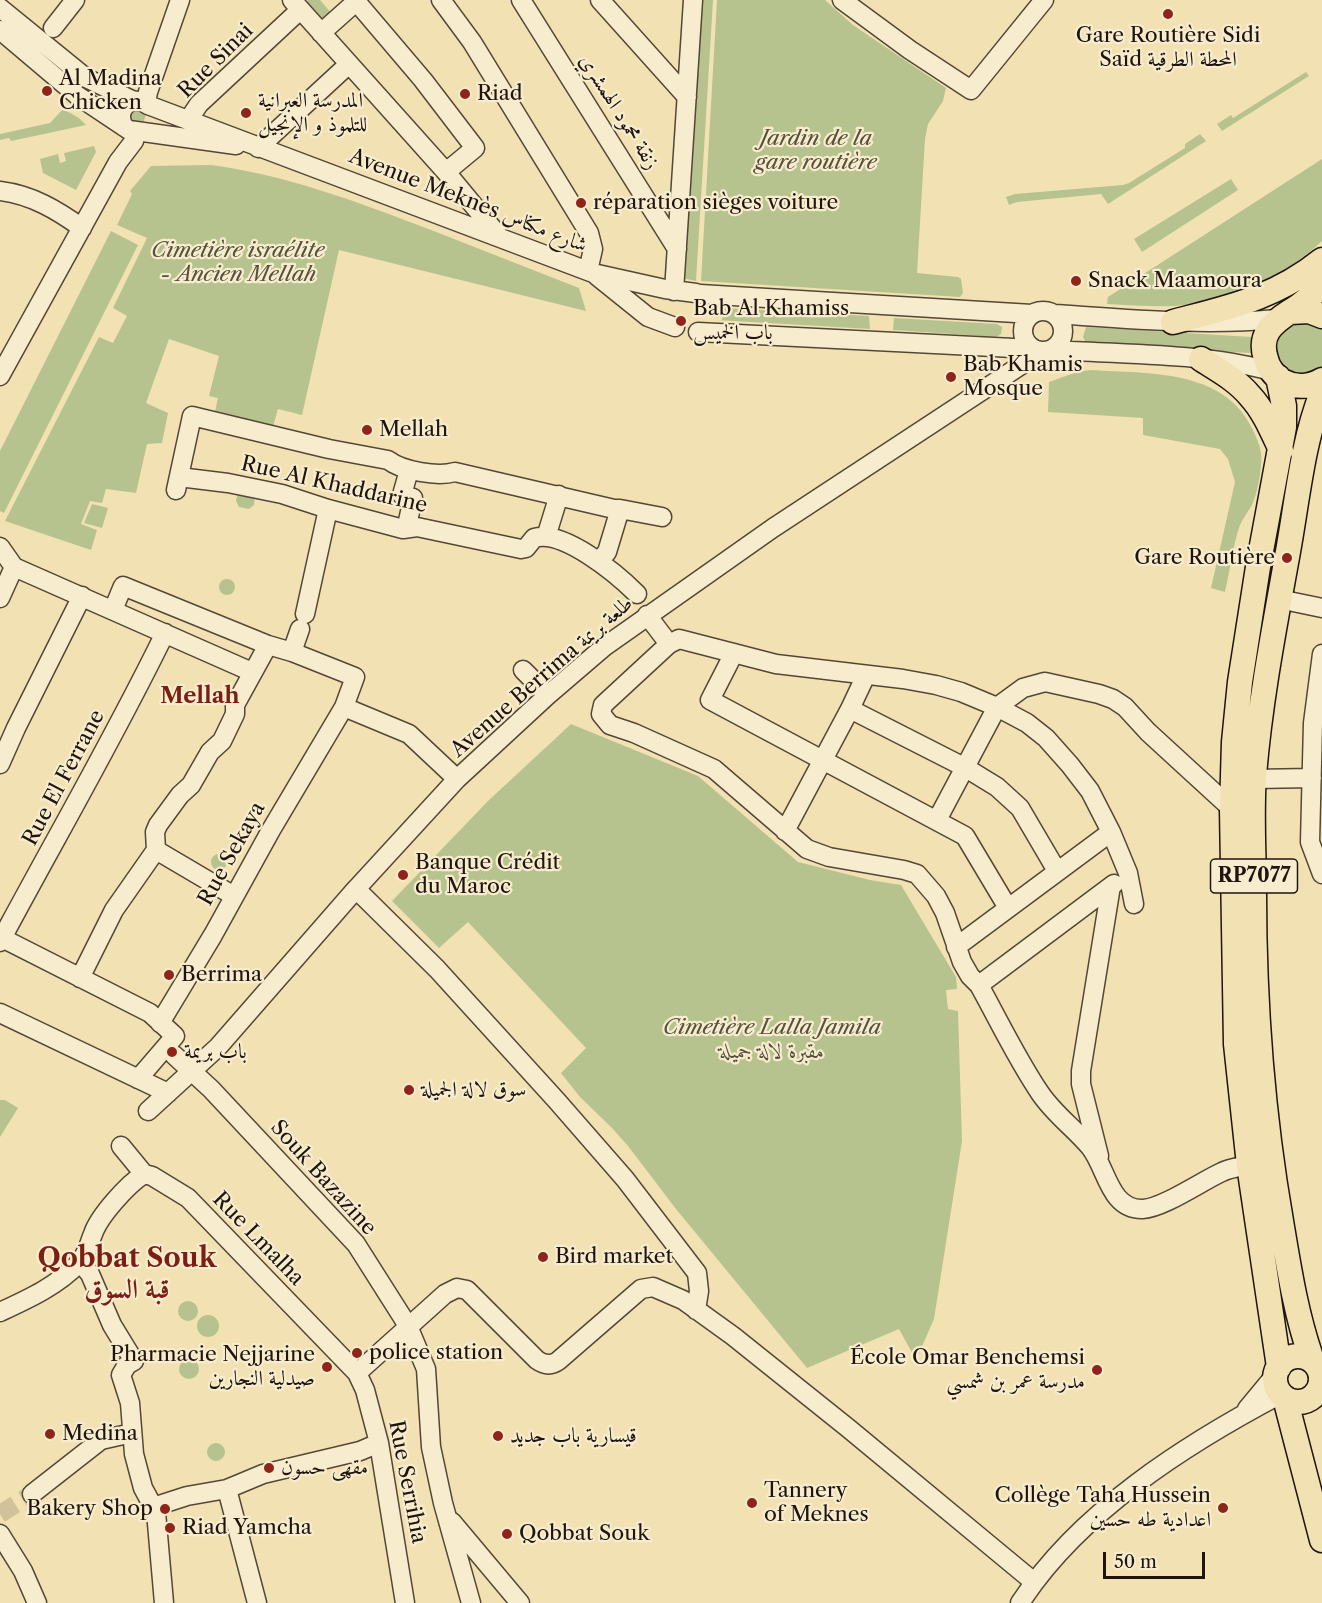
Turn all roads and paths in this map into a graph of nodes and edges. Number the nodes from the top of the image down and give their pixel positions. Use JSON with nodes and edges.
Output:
{"nodes":[{"id":1,"x":75,"y":0,"type":"edge"},
{"id":2,"x":180,"y":0,"type":"edge"},
{"id":3,"x":357,"y":0,"type":"edge"},
{"id":4,"x":441,"y":0,"type":"edge"},
{"id":5,"x":521,"y":0,"type":"edge"},
{"id":6,"x":600,"y":0,"type":"edge"},
{"id":7,"x":693,"y":0,"type":"edge"},
{"id":8,"x":842,"y":0,"type":"edge"},
{"id":9,"x":1044,"y":0,"type":"edge"},
{"id":10,"x":296,"y":5,"type":"edge"},
{"id":11,"x":0,"y":8,"type":"edge"},
{"id":12,"x":53,"y":28,"type":"dead end"},
{"id":13,"x":0,"y":30,"type":"edge"},
{"id":14,"x":321,"y":33,"type":"junction"},
{"id":15,"x":350,"y":64,"type":"junction"},
{"id":16,"x":687,"y":97,"type":"junction"},
{"id":17,"x":142,"y":100,"type":"junction"},
{"id":18,"x":189,"y":120,"type":"junction"},
{"id":19,"x":131,"y":130,"type":"junction"},
{"id":20,"x":258,"y":148,"type":"junction"},
{"id":21,"x":446,"y":172,"type":"junction"},
{"id":22,"x":0,"y":191,"type":"edge"},
{"id":23,"x":82,"y":228,"type":"junction"},
{"id":24,"x":500,"y":237,"type":"junction"},
{"id":25,"x":677,"y":256,"type":"junction"},
{"id":26,"x":1322,"y":260,"type":"edge"},
{"id":27,"x":591,"y":272,"type":"junction"},
{"id":28,"x":1322,"y":284,"type":"edge"},
{"id":29,"x":670,"y":290,"type":"junction"},
{"id":30,"x":1032,"y":314,"type":"junction"},
{"id":31,"x":1054,"y":314,"type":"junction"},
{"id":32,"x":1283,"y":316,"type":"junction"},
{"id":33,"x":1322,"y":316,"type":"edge"},
{"id":34,"x":648,"y":317,"type":"junction"},
{"id":35,"x":1173,"y":322,"type":"junction"},
{"id":36,"x":675,"y":327,"type":"dead end"},
{"id":37,"x":698,"y":332,"type":"dead end"},
{"id":38,"x":1042,"y":351,"type":"junction"},
{"id":39,"x":1201,"y":359,"type":"junction"},
{"id":40,"x":1275,"y":374,"type":"junction"},
{"id":41,"x":0,"y":376,"type":"edge"},
{"id":42,"x":1322,"y":380,"type":"edge"},
{"id":43,"x":1322,"y":393,"type":"edge"},
{"id":44,"x":1281,"y":450,"type":"junction"},
{"id":45,"x":410,"y":470,"type":"junction"},
{"id":46,"x":559,"y":495,"type":"junction"},
{"id":47,"x":328,"y":509,"type":"junction"},
{"id":48,"x":620,"y":509,"type":"junction"},
{"id":49,"x":662,"y":517,"type":"dead end"},
{"id":50,"x":410,"y":528,"type":"junction"},
{"id":51,"x":546,"y":537,"type":"junction"},
{"id":52,"x":0,"y":544,"type":"edge"},
{"id":53,"x":599,"y":561,"type":"junction"},
{"id":54,"x":14,"y":567,"type":"junction"},
{"id":55,"x":82,"y":596,"type":"junction"},
{"id":56,"x":0,"y":598,"type":"edge"},
{"id":57,"x":1279,"y":599,"type":"junction"},
{"id":58,"x":1322,"y":608,"type":"edge"},
{"id":59,"x":113,"y":610,"type":"junction"},
{"id":60,"x":650,"y":613,"type":"junction"},
{"id":61,"x":165,"y":633,"type":"junction"},
{"id":62,"x":669,"y":644,"type":"junction"},
{"id":63,"x":268,"y":645,"type":"junction"},
{"id":64,"x":292,"y":652,"type":"junction"},
{"id":65,"x":734,"y":653,"type":"junction"},
{"id":66,"x":1322,"y":654,"type":"edge"},
{"id":67,"x":523,"y":670,"type":"dead end"},
{"id":68,"x":252,"y":672,"type":"junction"},
{"id":69,"x":866,"y":675,"type":"junction"},
{"id":70,"x":548,"y":695,"type":"junction"},
{"id":71,"x":344,"y":707,"type":"junction"},
{"id":72,"x":997,"y":707,"type":"junction"},
{"id":73,"x":850,"y":709,"type":"junction"},
{"id":74,"x":823,"y":761,"type":"junction"},
{"id":75,"x":0,"y":764,"type":"edge"},
{"id":76,"x":966,"y":768,"type":"junction"},
{"id":77,"x":1312,"y":778,"type":"junction"},
{"id":78,"x":458,"y":779,"type":"junction"},
{"id":79,"x":1254,"y":779,"type":"junction"},
{"id":80,"x":1232,"y":809,"type":"junction"},
{"id":81,"x":937,"y":820,"type":"junction"},
{"id":82,"x":785,"y":831,"type":"junction"},
{"id":83,"x":1111,"y":832,"type":"junction"},
{"id":84,"x":156,"y":850,"type":"junction"},
{"id":85,"x":1057,"y":871,"type":"junction"},
{"id":86,"x":1128,"y":873,"type":"junction"},
{"id":87,"x":1322,"y":874,"type":"edge"},
{"id":88,"x":1111,"y":886,"type":"junction"},
{"id":89,"x":356,"y":889,"type":"junction"},
{"id":90,"x":234,"y":896,"type":"junction"},
{"id":91,"x":1134,"y":904,"type":"dead end"},
{"id":92,"x":1008,"y":908,"type":"junction"},
{"id":93,"x":1,"y":939,"type":"edge"},
{"id":94,"x":956,"y":947,"type":"junction"},
{"id":95,"x":80,"y":978,"type":"junction"},
{"id":96,"x":979,"y":985,"type":"junction"},
{"id":97,"x":0,"y":1013,"type":"edge"},
{"id":98,"x":160,"y":1023,"type":"junction"},
{"id":99,"x":170,"y":1050,"type":"junction"},
{"id":100,"x":192,"y":1071,"type":"junction"},
{"id":101,"x":138,"y":1079,"type":"junction"},
{"id":102,"x":168,"y":1093,"type":"junction"},
{"id":103,"x":148,"y":1111,"type":"dead end"},
{"id":104,"x":121,"y":1146,"type":"dead end"},
{"id":105,"x":1102,"y":1165,"type":"junction"},
{"id":106,"x":1249,"y":1165,"type":"junction"},
{"id":107,"x":144,"y":1174,"type":"junction"},
{"id":108,"x":80,"y":1262,"type":"junction"},
{"id":109,"x":696,"y":1310,"type":"junction"},
{"id":110,"x":0,"y":1312,"type":"edge"},
{"id":111,"x":408,"y":1326,"type":"junction"},
{"id":112,"x":357,"y":1373,"type":"junction"},
{"id":113,"x":1319,"y":1379,"type":"edge"},
{"id":114,"x":1280,"y":1383,"type":"junction"},
{"id":115,"x":132,"y":1433,"type":"junction"},
{"id":116,"x":379,"y":1443,"type":"junction"},
{"id":117,"x":227,"y":1489,"type":"junction"},
{"id":118,"x":32,"y":1494,"type":"tunnel mouth"},
{"id":119,"x":153,"y":1507,"type":"junction"},
{"id":120,"x":446,"y":1515,"type":"junction"},
{"id":121,"x":0,"y":1534,"type":"edge"},
{"id":122,"x":1322,"y":1540,"type":"edge"},
{"id":123,"x":1034,"y":1582,"type":"junction"},
{"id":124,"x":37,"y":1603,"type":"edge"},
{"id":125,"x":164,"y":1603,"type":"edge"},
{"id":126,"x":257,"y":1603,"type":"edge"},
{"id":127,"x":405,"y":1603,"type":"edge"},
{"id":128,"x":471,"y":1603,"type":"edge"},
{"id":129,"x":520,"y":1603,"type":"edge"},
{"id":130,"x":1020,"y":1603,"type":"edge"}],
"edges":[{"from":1,"to":12,"type":"street"},
{"from":2,"to":17,"type":"street"},
{"from":3,"to":14,"type":"street"},
{"from":3,"to":21,"type":"street"},
{"from":4,"to":27,"type":"street"},
{"from":5,"to":25,"type":"street","name":"زنقة محمود الهمشري"},
{"from":6,"to":16,"type":"street"},
{"from":7,"to":16,"type":"street"},
{"from":8,"to":9,"type":"street"},
{"from":10,"to":14,"type":"street"},
{"from":10,"to":18,"type":"street","name":"Rue Sinai"},
{"from":11,"to":17,"type":"street","name":"Avenue Meknès شارع مكناس"},
{"from":13,"to":19,"type":"street","name":"Avenue Meknès شارع مكناس"},
{"from":14,"to":15,"type":"street"},
{"from":15,"to":20,"type":"street"},
{"from":15,"to":21,"type":"street"},
{"from":16,"to":25,"type":"street"},
{"from":17,"to":18,"type":"street","name":"Avenue Meknès شارع مكناس"},
{"from":17,"to":19,"type":"street"},
{"from":17,"to":19,"type":"street"},
{"from":18,"to":20,"type":"street","name":"Avenue Meknès شارع مكناس"},
{"from":19,"to":20,"type":"street","name":"Avenue Meknès شارع مكناس"},
{"from":19,"to":23,"type":"street"},
{"from":20,"to":24,"type":"street","name":"Avenue Meknès شارع مكناس"},
{"from":21,"to":24,"type":"street"},
{"from":22,"to":23,"type":"street"},
{"from":23,"to":41,"type":"street"},
{"from":24,"to":27,"type":"street","name":"Avenue Meknès شارع مكناس"},
{"from":25,"to":29,"type":"street"},
{"from":26,"to":35,"type":"main road"},
{"from":27,"to":29,"type":"street","name":"Avenue Meknès شارع مكناس"},
{"from":27,"to":34,"type":"street","name":"Avenue Meknès شارع مكناس"},
{"from":28,"to":32,"type":"main road","number":"RP7077"},
{"from":29,"to":30,"type":"street","name":"Avenue Meknès شارع مكناس"},
{"from":29,"to":34,"type":"street"},
{"from":30,"to":31,"type":"street"},
{"from":30,"to":38,"type":"street"},
{"from":31,"to":35,"type":"street"},
{"from":31,"to":38,"type":"street"},
{"from":32,"to":33,"type":"main road"},
{"from":32,"to":35,"type":"street"},
{"from":32,"to":40,"type":"main road","number":"RP7077"},
{"from":34,"to":36,"type":"street","name":"Avenue Meknès شارع مكناس"},
{"from":37,"to":38,"type":"street"},
{"from":38,"to":39,"type":"street"},
{"from":38,"to":60,"type":"street","name":"Avenue Berrima طلعة بريمة"},
{"from":39,"to":40,"type":"street"},
{"from":39,"to":44,"type":"main road"},
{"from":40,"to":42,"type":"main road"},
{"from":40,"to":44,"type":"main road","number":"RP7077"},
{"from":43,"to":57,"type":"main road","number":"RP7077"},
{"from":44,"to":80,"type":"main road","number":"RP7077"},
{"from":45,"to":46,"type":"street"},
{"from":45,"to":47,"type":"street","name":"Rue Al Khaddarine"},
{"from":45,"to":50,"type":"street"},
{"from":46,"to":48,"type":"street"},
{"from":46,"to":51,"type":"street"},
{"from":47,"to":50,"type":"street","name":"Rue Al Khaddarine"},
{"from":47,"to":64,"type":"street"},
{"from":48,"to":49,"type":"street"},
{"from":48,"to":53,"type":"street"},
{"from":50,"to":51,"type":"street","name":"Rue Al Khaddarine"},
{"from":51,"to":53,"type":"street"},
{"from":52,"to":54,"type":"street"},
{"from":53,"to":60,"type":"street"},
{"from":54,"to":55,"type":"street"},
{"from":54,"to":56,"type":"street"},
{"from":55,"to":59,"type":"street"},
{"from":55,"to":75,"type":"street"},
{"from":57,"to":58,"type":"street"},
{"from":57,"to":79,"type":"main road","number":"RP7077"},
{"from":59,"to":61,"type":"street"},
{"from":59,"to":63,"type":"street"},
{"from":60,"to":62,"type":"street"},
{"from":60,"to":70,"type":"street","name":"Avenue Berrima طلعة بريمة"},
{"from":61,"to":68,"type":"street"},
{"from":61,"to":93,"type":"street","name":"Rue El Ferrane"},
{"from":62,"to":65,"type":"street"},
{"from":62,"to":82,"type":"street"},
{"from":63,"to":64,"type":"street"},
{"from":63,"to":68,"type":"street"},
{"from":64,"to":71,"type":"street","name":"Rue Sekaya"},
{"from":65,"to":69,"type":"street"},
{"from":65,"to":74,"type":"street"},
{"from":66,"to":77,"type":"street"},
{"from":67,"to":70,"type":"street"},
{"from":68,"to":84,"type":"street"},
{"from":69,"to":72,"type":"street"},
{"from":69,"to":73,"type":"street"},
{"from":70,"to":78,"type":"street","name":"Avenue Berrima طلعة بريمة"},
{"from":71,"to":78,"type":"street"},
{"from":71,"to":90,"type":"street","name":"Rue Sekaya"},
{"from":72,"to":76,"type":"street"},
{"from":72,"to":80,"type":"street"},
{"from":72,"to":83,"type":"street"},
{"from":73,"to":74,"type":"street"},
{"from":73,"to":76,"type":"street"},
{"from":74,"to":81,"type":"street"},
{"from":74,"to":82,"type":"street"},
{"from":76,"to":81,"type":"street"},
{"from":76,"to":85,"type":"street"},
{"from":77,"to":79,"type":"street"},
{"from":77,"to":87,"type":"street"},
{"from":78,"to":89,"type":"street","name":"Avenue Berrima طلعة بريمة"},
{"from":79,"to":113,"type":"main road","number":"RP7077"},
{"from":80,"to":106,"type":"main road","number":"RP7077"},
{"from":81,"to":92,"type":"street"},
{"from":82,"to":94,"type":"street"},
{"from":83,"to":85,"type":"street"},
{"from":83,"to":86,"type":"street"},
{"from":84,"to":90,"type":"street"},
{"from":84,"to":95,"type":"street"},
{"from":85,"to":92,"type":"street"},
{"from":86,"to":88,"type":"street"},
{"from":86,"to":91,"type":"street"},
{"from":88,"to":96,"type":"street"},
{"from":88,"to":105,"type":"street"},
{"from":89,"to":100,"type":"street","name":"Avenue Berrima طلعة بريمة"},
{"from":89,"to":109,"type":"street"},
{"from":90,"to":98,"type":"street","name":"Rue Sekaya"},
{"from":92,"to":94,"type":"street"},
{"from":93,"to":95,"type":"street"},
{"from":94,"to":96,"type":"street"},
{"from":95,"to":98,"type":"street"},
{"from":96,"to":105,"type":"street"},
{"from":97,"to":101,"type":"street"},
{"from":98,"to":99,"type":"street"},
{"from":99,"to":100,"type":"street","name":"Souk Bazazine"},
{"from":99,"to":101,"type":"street"},
{"from":100,"to":102,"type":"street","name":"Avenue Berrima طلعة بريمة"},
{"from":100,"to":111,"type":"street","name":"Souk Bazazine"},
{"from":101,"to":102,"type":"street"},
{"from":102,"to":103,"type":"street"},
{"from":104,"to":107,"type":"street","name":"Rue Lmalha"},
{"from":105,"to":106,"type":"street"},
{"from":106,"to":114,"type":"main road","number":"RP7077"},
{"from":107,"to":108,"type":"street"},
{"from":107,"to":112,"type":"street","name":"Rue Lmalha"},
{"from":108,"to":110,"type":"street"},
{"from":108,"to":115,"type":"street"},
{"from":109,"to":111,"type":"street"},
{"from":109,"to":123,"type":"street"},
{"from":111,"to":112,"type":"street"},
{"from":111,"to":120,"type":"street","name":"Souk Bazazine"},
{"from":112,"to":116,"type":"street","name":"Rue Serrihia"},
{"from":113,"to":114,"type":"main road"},
{"from":113,"to":114,"type":"main road"},
{"from":114,"to":122,"type":"main road","number":"RP7077"},
{"from":114,"to":123,"type":"street"},
{"from":115,"to":118,"type":"street"},
{"from":115,"to":119,"type":"street"},
{"from":116,"to":117,"type":"street"},
{"from":116,"to":127,"type":"street","name":"Rue Serrihia"},
{"from":117,"to":119,"type":"street"},
{"from":117,"to":126,"type":"street"},
{"from":119,"to":125,"type":"street"},
{"from":120,"to":128,"type":"street","name":"Souk Bazazine"},
{"from":120,"to":129,"type":"street"},
{"from":121,"to":124,"type":"street"},
{"from":123,"to":130,"type":"street"}]}
